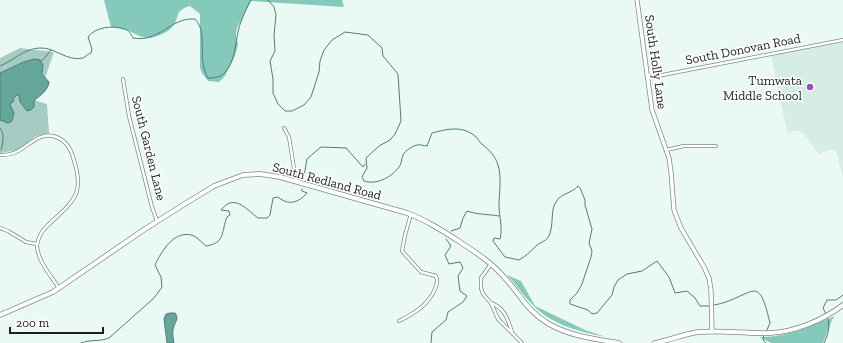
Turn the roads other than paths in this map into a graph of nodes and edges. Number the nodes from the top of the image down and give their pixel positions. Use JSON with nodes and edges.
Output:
{"nodes":[{"id":1,"x":637,"y":0,"type":"edge"},
{"id":2,"x":843,"y":40,"type":"edge"},
{"id":3,"x":647,"y":78,"type":"junction"},
{"id":4,"x":123,"y":79,"type":"dead end"},
{"id":5,"x":284,"y":128,"type":"dead end"},
{"id":6,"x":716,"y":146,"type":"dead end"},
{"id":7,"x":666,"y":150,"type":"junction"},
{"id":8,"x":0,"y":154,"type":"edge"},
{"id":9,"x":296,"y":181,"type":"junction"},
{"id":10,"x":411,"y":214,"type":"junction"},
{"id":11,"x":157,"y":221,"type":"junction"},
{"id":12,"x":0,"y":228,"type":"edge"},
{"id":13,"x":37,"y":244,"type":"junction"},
{"id":14,"x":491,"y":264,"type":"junction"},
{"id":15,"x":59,"y":288,"type":"junction"},
{"id":16,"x":491,"y":303,"type":"junction"},
{"id":17,"x":843,"y":305,"type":"edge"},
{"id":18,"x":0,"y":315,"type":"edge"},
{"id":19,"x":399,"y":321,"type":"dead end"},
{"id":20,"x":712,"y":332,"type":"junction"},
{"id":21,"x":512,"y":333,"type":"junction"},
{"id":22,"x":522,"y":343,"type":"edge"},
{"id":23,"x":619,"y":343,"type":"edge"},
{"id":24,"x":655,"y":343,"type":"edge"}],
"edges":[{"from":1,"to":3,"type":"street","name":"South Holly Lane"},
{"from":2,"to":3,"type":"street","name":"South Donovan Road"},
{"from":3,"to":7,"type":"street","name":"South Holly Lane"},
{"from":4,"to":11,"type":"street","name":"South Garden Lane"},
{"from":5,"to":9,"type":"street"},
{"from":6,"to":7,"type":"street"},
{"from":7,"to":20,"type":"street","name":"South Holly Lane"},
{"from":8,"to":13,"type":"street"},
{"from":9,"to":10,"type":"main road","name":"South Redland Road"},
{"from":9,"to":11,"type":"main road","name":"South Redland Road"},
{"from":10,"to":14,"type":"main road","name":"South Redland Road"},
{"from":10,"to":19,"type":"street"},
{"from":11,"to":15,"type":"main road","name":"South Redland Road"},
{"from":12,"to":13,"type":"street"},
{"from":13,"to":15,"type":"street"},
{"from":14,"to":16,"type":"street"},
{"from":14,"to":23,"type":"main road","name":"South Redland Road"},
{"from":15,"to":18,"type":"main road","name":"South Redland Road"},
{"from":16,"to":21,"type":"street"},
{"from":16,"to":21,"type":"street"},
{"from":17,"to":20,"type":"main road"},
{"from":20,"to":24,"type":"main road"},
{"from":21,"to":22,"type":"street"}]}
